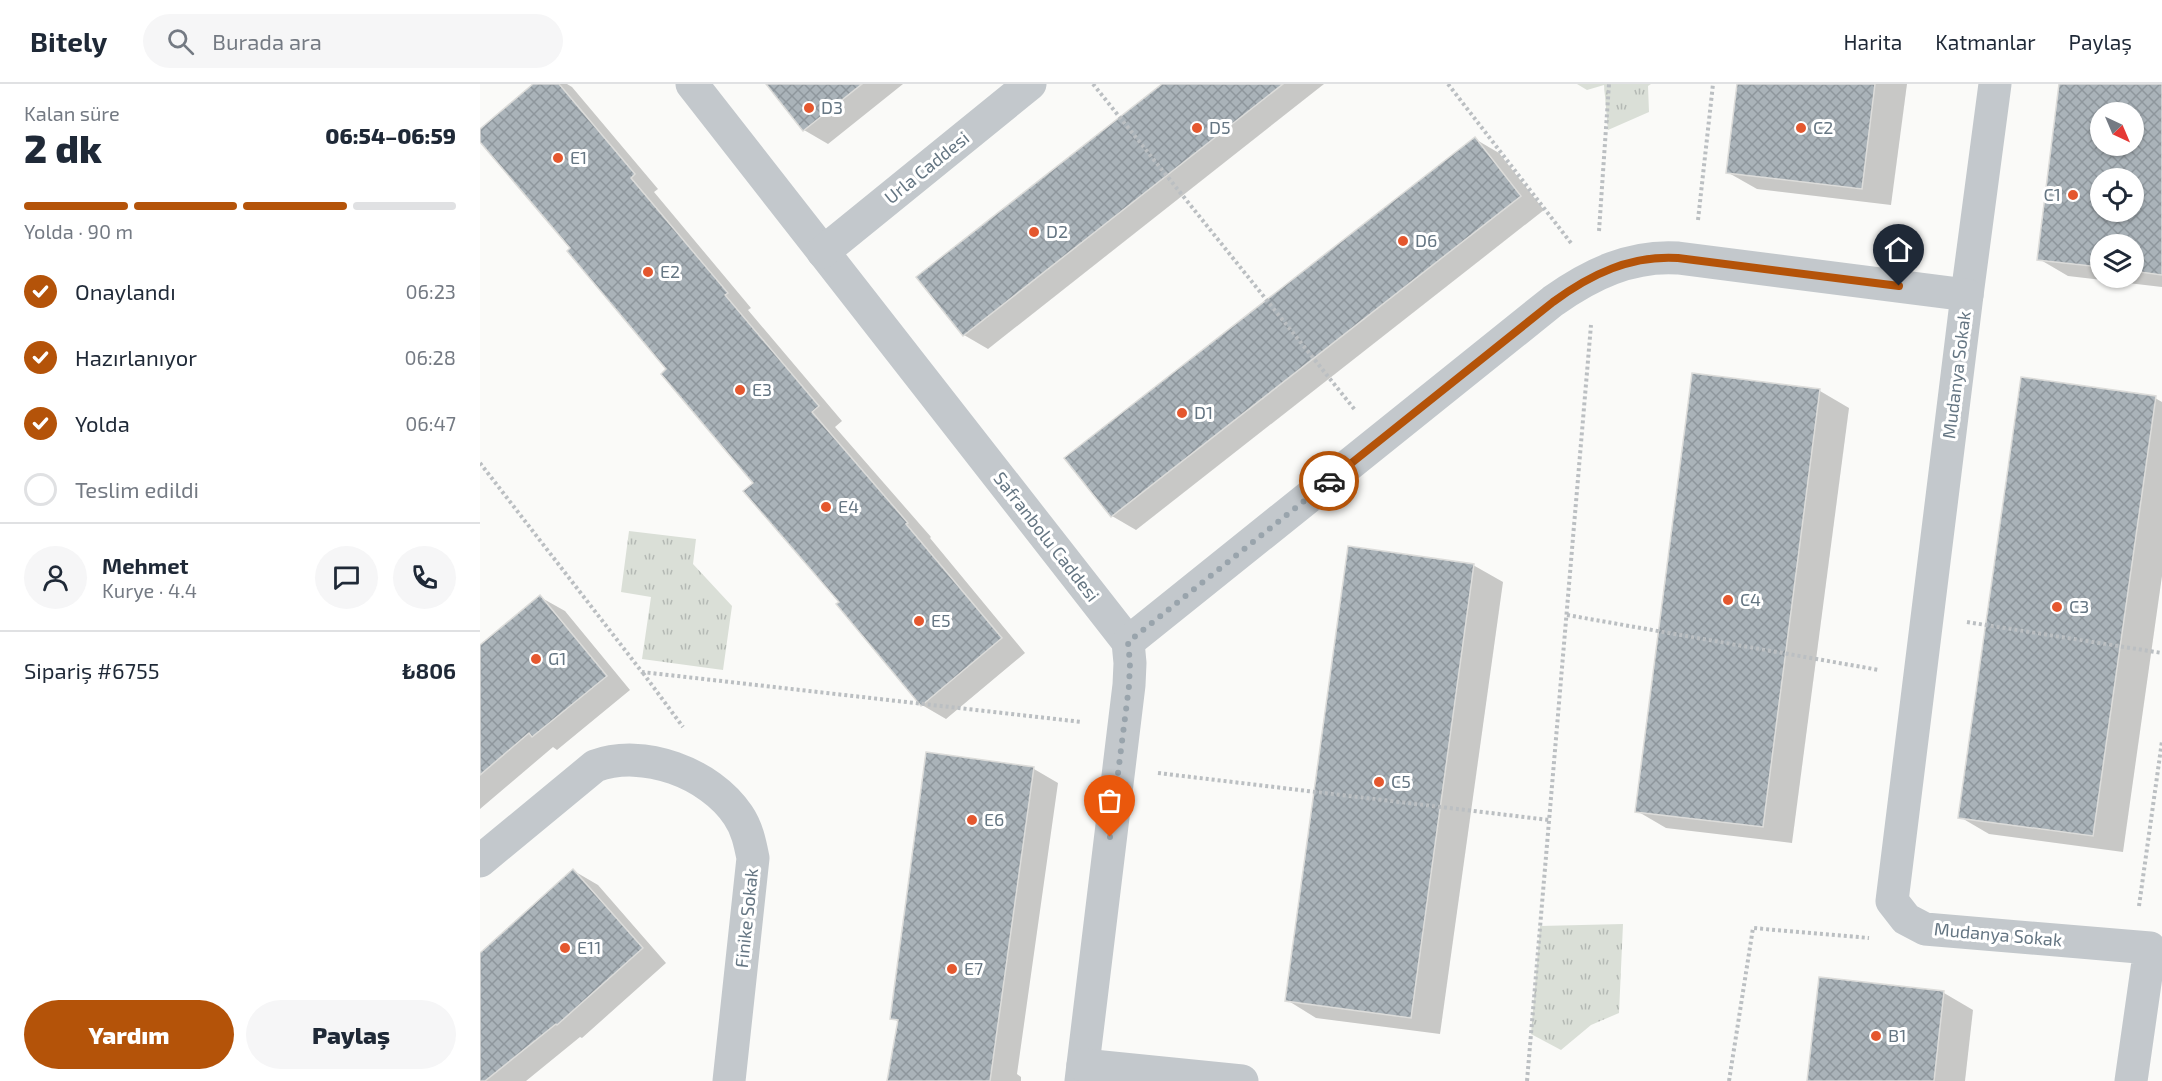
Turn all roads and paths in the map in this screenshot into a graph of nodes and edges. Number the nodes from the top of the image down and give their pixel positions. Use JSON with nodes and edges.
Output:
{"nodes":[{"id":1,"x":692,"y":84,"type":"edge"},
{"id":2,"x":1030,"y":84,"type":"edge"},
{"id":3,"x":1093,"y":84,"type":"edge"},
{"id":4,"x":1448,"y":84,"type":"edge"},
{"id":5,"x":1609,"y":84,"type":"edge"},
{"id":6,"x":1713,"y":84,"type":"edge"},
{"id":7,"x":1995,"y":84,"type":"edge"},
{"id":8,"x":823,"y":252,"type":"junction"},
{"id":9,"x":1693,"y":259,"type":"junction"},
{"id":10,"x":1596,"y":274,"type":"junction"},
{"id":11,"x":1967,"y":295,"type":"junction"},
{"id":12,"x":1380,"y":441,"type":"junction"},
{"id":13,"x":480,"y":463,"type":"edge"},
{"id":14,"x":1567,"y":615,"type":"junction"},
{"id":15,"x":1928,"y":615,"type":"junction"},
{"id":16,"x":1128,"y":642,"type":"junction"},
{"id":17,"x":2162,"y":653,"type":"edge"},
{"id":18,"x":642,"y":672,"type":"junction"},
{"id":19,"x":1920,"y":677,"type":"junction"},
{"id":20,"x":1124,"y":727,"type":"junction"},
{"id":21,"x":2162,"y":741,"type":"edge"},
{"id":22,"x":1119,"y":768,"type":"junction"},
{"id":23,"x":690,"y":775,"type":"junction"},
{"id":24,"x":1549,"y":820,"type":"junction"},
{"id":25,"x":480,"y":861,"type":"edge"},
{"id":26,"x":1906,"y":919,"type":"junction"},
{"id":27,"x":2142,"y":948,"type":"junction"},
{"id":28,"x":1082,"y":1073,"type":"edge"},
{"id":29,"x":729,"y":1081,"type":"edge"},
{"id":30,"x":1242,"y":1081,"type":"edge"},
{"id":31,"x":1527,"y":1081,"type":"edge"},
{"id":32,"x":1729,"y":1081,"type":"edge"},
{"id":33,"x":2131,"y":1081,"type":"edge"}],
"edges":[{"from":1,"to":8,"type":"street","name":"Safranbolu Caddesi"},
{"from":2,"to":8,"type":"street","name":"Urla Caddesi"},
{"from":3,"to":12,"type":"path"},
{"from":4,"to":10,"type":"path"},
{"from":5,"to":10,"type":"path"},
{"from":6,"to":9,"type":"path"},
{"from":7,"to":11,"type":"street"},
{"from":8,"to":16,"type":"street","name":"Safranbolu Caddesi"},
{"from":9,"to":10,"type":"street","name":"Mudanya Sokak"},
{"from":9,"to":11,"type":"street","name":"Mudanya Sokak"},
{"from":10,"to":12,"type":"street","name":"Mudanya Sokak"},
{"from":10,"to":14,"type":"path"},
{"from":11,"to":15,"type":"street","name":"Mudanya Sokak"},
{"from":12,"to":16,"type":"street","name":"Mudanya Sokak"},
{"from":13,"to":18,"type":"path"},
{"from":14,"to":19,"type":"path"},
{"from":14,"to":24,"type":"path"},
{"from":15,"to":17,"type":"path"},
{"from":15,"to":19,"type":"street","name":"Mudanya Sokak"},
{"from":16,"to":20,"type":"street"},
{"from":18,"to":20,"type":"path"},
{"from":18,"to":23,"type":"path"},
{"from":19,"to":26,"type":"street","name":"Mudanya Sokak"},
{"from":20,"to":22,"type":"street"},
{"from":21,"to":27,"type":"path"},
{"from":22,"to":24,"type":"path"},
{"from":22,"to":28,"type":"street"},
{"from":23,"to":25,"type":"street","name":"Finike Sokak"},
{"from":23,"to":29,"type":"street","name":"Finike Sokak"},
{"from":24,"to":31,"type":"path"},
{"from":26,"to":27,"type":"street","name":"Mudanya Sokak"},
{"from":26,"to":32,"type":"path"},
{"from":27,"to":33,"type":"street"},
{"from":28,"to":30,"type":"street"}]}
